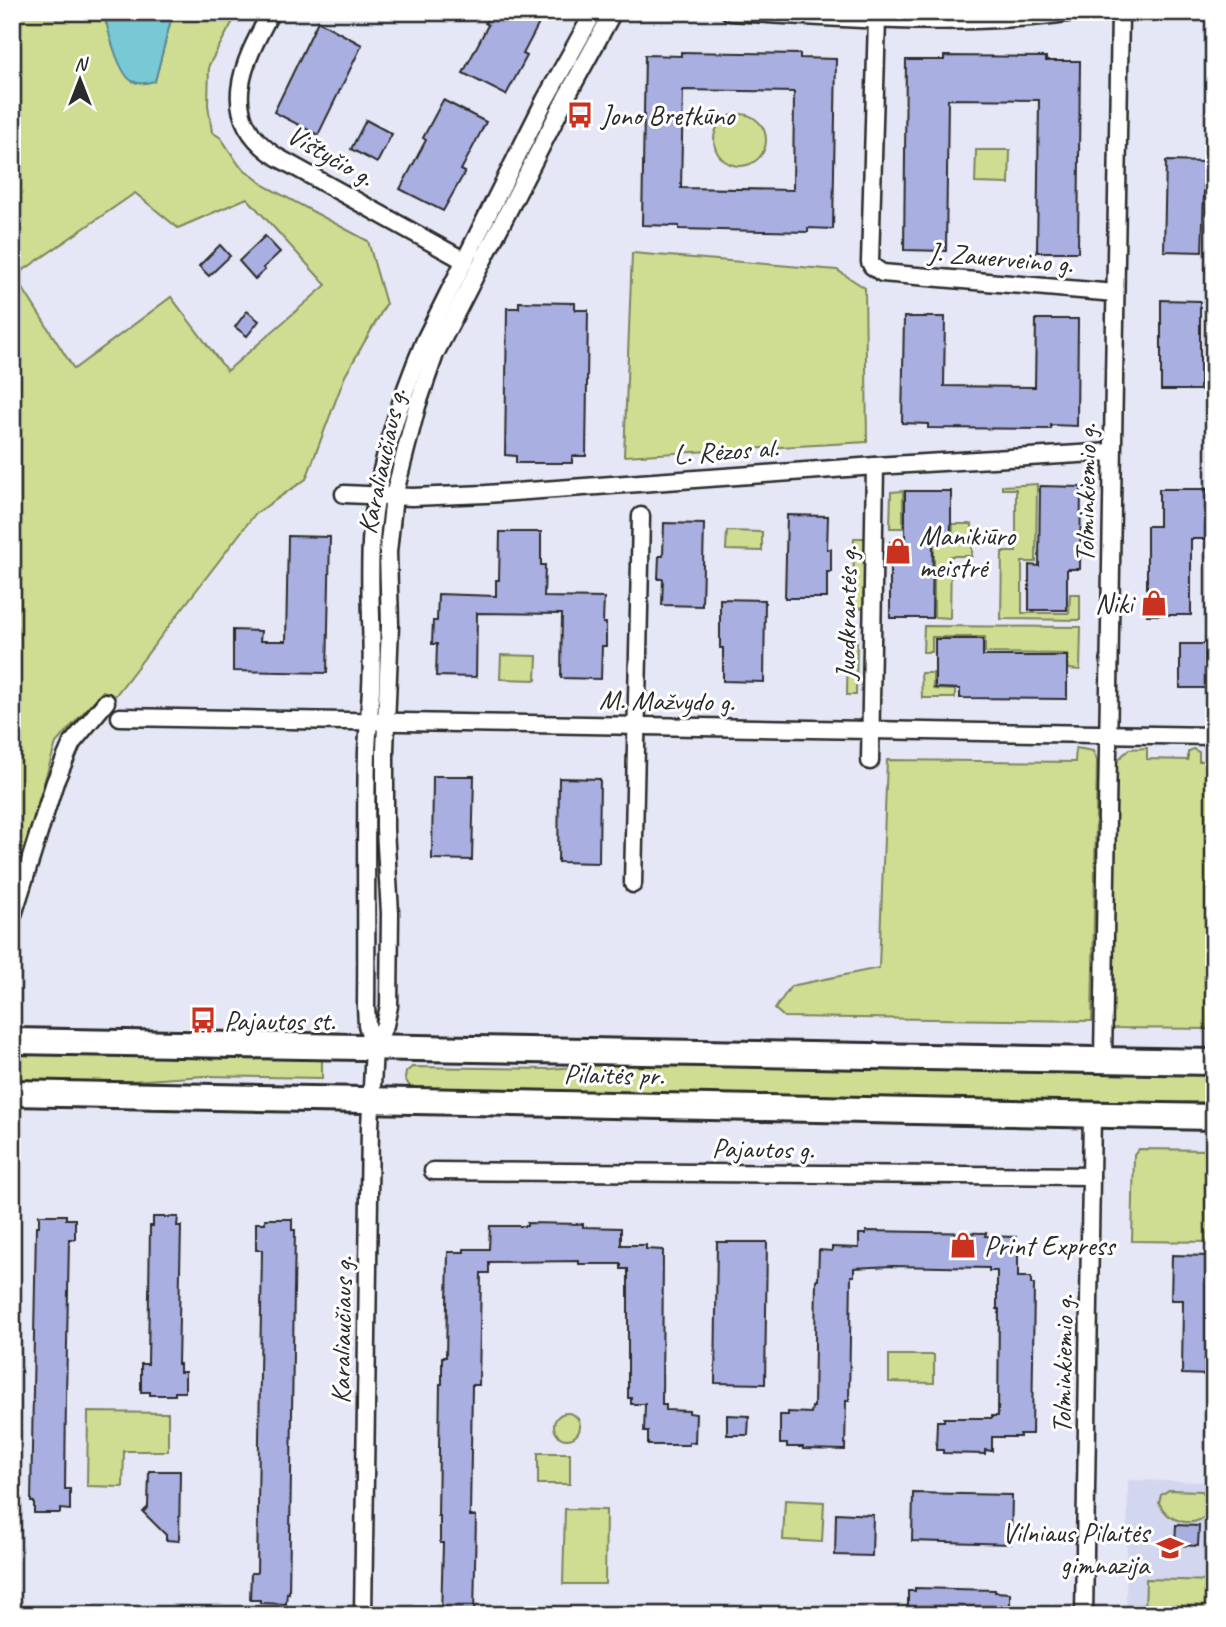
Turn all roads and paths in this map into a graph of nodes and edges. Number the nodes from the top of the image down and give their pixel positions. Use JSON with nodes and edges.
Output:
{"nodes":[{"id":1,"x":271,"y":12,"type":"edge"},
{"id":2,"x":594,"y":12,"type":"edge"},
{"id":3,"x":612,"y":12,"type":"edge"},
{"id":4,"x":730,"y":12,"type":"edge"},
{"id":5,"x":1074,"y":12,"type":"edge"},
{"id":6,"x":1120,"y":12,"type":"edge"},
{"id":7,"x":877,"y":19,"type":"junction"},
{"id":8,"x":465,"y":261,"type":"junction"},
{"id":9,"x":1115,"y":293,"type":"junction"},
{"id":10,"x":1112,"y":452,"type":"junction"},
{"id":11,"x":875,"y":466,"type":"junction"},
{"id":12,"x":344,"y":494,"type":"dead end"},
{"id":13,"x":377,"y":496,"type":"junction"},
{"id":14,"x":394,"y":496,"type":"junction"},
{"id":15,"x":641,"y":516,"type":"dead end"},
{"id":16,"x":106,"y":702,"type":"dead end"},
{"id":17,"x":120,"y":717,"type":"dead end"},
{"id":18,"x":369,"y":721,"type":"junction"},
{"id":19,"x":386,"y":722,"type":"junction"},
{"id":20,"x":637,"y":726,"type":"junction"},
{"id":21,"x":871,"y":730,"type":"junction"},
{"id":22,"x":1109,"y":734,"type":"junction"},
{"id":23,"x":1214,"y":736,"type":"edge"},
{"id":24,"x":870,"y":761,"type":"dead end"},
{"id":25,"x":633,"y":884,"type":"dead end"},
{"id":26,"x":12,"y":918,"type":"edge"},
{"id":27,"x":12,"y":1041,"type":"edge"},
{"id":28,"x":374,"y":1047,"type":"junction"},
{"id":29,"x":1103,"y":1059,"type":"junction"},
{"id":30,"x":1214,"y":1062,"type":"edge"},
{"id":31,"x":12,"y":1093,"type":"edge"},
{"id":32,"x":372,"y":1099,"type":"junction"},
{"id":33,"x":1092,"y":1114,"type":"junction"},
{"id":34,"x":1214,"y":1117,"type":"edge"},
{"id":35,"x":433,"y":1171,"type":"dead end"},
{"id":36,"x":1091,"y":1177,"type":"junction"},
{"id":37,"x":363,"y":1615,"type":"edge"},
{"id":38,"x":1084,"y":1615,"type":"edge"}],
"edges":[{"from":1,"to":8,"type":"street","name":"Vištyčio g."},
{"from":2,"to":8,"type":"street","name":"Karaliaučiaus g."},
{"from":3,"to":14,"type":"street","name":"Karaliaučiaus g."},
{"from":4,"to":7,"type":"street"},
{"from":5,"to":7,"type":"street"},
{"from":6,"to":9,"type":"street","name":"Tolminkiemio g."},
{"from":7,"to":9,"type":"street","name":"J. Zauerveino g."},
{"from":8,"to":13,"type":"street","name":"Karaliaučiaus g."},
{"from":9,"to":10,"type":"street","name":"Tolminkiemio g."},
{"from":10,"to":11,"type":"street","name":"L. Rėzos al."},
{"from":10,"to":22,"type":"street","name":"Tolminkiemio g."},
{"from":11,"to":14,"type":"street","name":"L. Rėzos al."},
{"from":11,"to":21,"type":"street","name":"Juodkrantės g."},
{"from":12,"to":13,"type":"street","name":"L. Rėzos al."},
{"from":13,"to":14,"type":"street","name":"L. Rėzos al."},
{"from":13,"to":18,"type":"street","name":"Karaliaučiaus g."},
{"from":14,"to":19,"type":"street","name":"Karaliaučiaus g."},
{"from":15,"to":20,"type":"street"},
{"from":16,"to":26,"type":"street"},
{"from":17,"to":18,"type":"street","name":"M. Mažvydo g."},
{"from":18,"to":19,"type":"street","name":"M. Mažvydo g."},
{"from":18,"to":28,"type":"street","name":"Karaliaučiaus g."},
{"from":19,"to":20,"type":"street","name":"M. Mažvydo g."},
{"from":19,"to":28,"type":"street","name":"Karaliaučiaus g."},
{"from":20,"to":21,"type":"street","name":"M. Mažvydo g."},
{"from":20,"to":25,"type":"street"},
{"from":21,"to":22,"type":"street","name":"M. Mažvydo g."},
{"from":21,"to":24,"type":"street","name":"Juodkrantės g."},
{"from":22,"to":23,"type":"street","name":"M. Mažvydo g."},
{"from":22,"to":29,"type":"street","name":"Tolminkiemio g."},
{"from":27,"to":28,"type":"main road","name":"Pilaitės pr."},
{"from":28,"to":29,"type":"main road","name":"Pilaitės pr."},
{"from":28,"to":32,"type":"street","name":"Karaliaučiaus g."},
{"from":29,"to":30,"type":"main road","name":"Pilaitės pr."},
{"from":31,"to":32,"type":"main road","name":"Pilaitės pr."},
{"from":32,"to":33,"type":"main road","name":"Pilaitės pr."},
{"from":32,"to":37,"type":"street","name":"Karaliaučiaus g."},
{"from":33,"to":34,"type":"main road","name":"Pilaitės pr."},
{"from":33,"to":36,"type":"street","name":"Tolminkiemio g."},
{"from":35,"to":36,"type":"street","name":"Pajautos g."},
{"from":36,"to":38,"type":"street","name":"Tolminkiemio g."}]}
